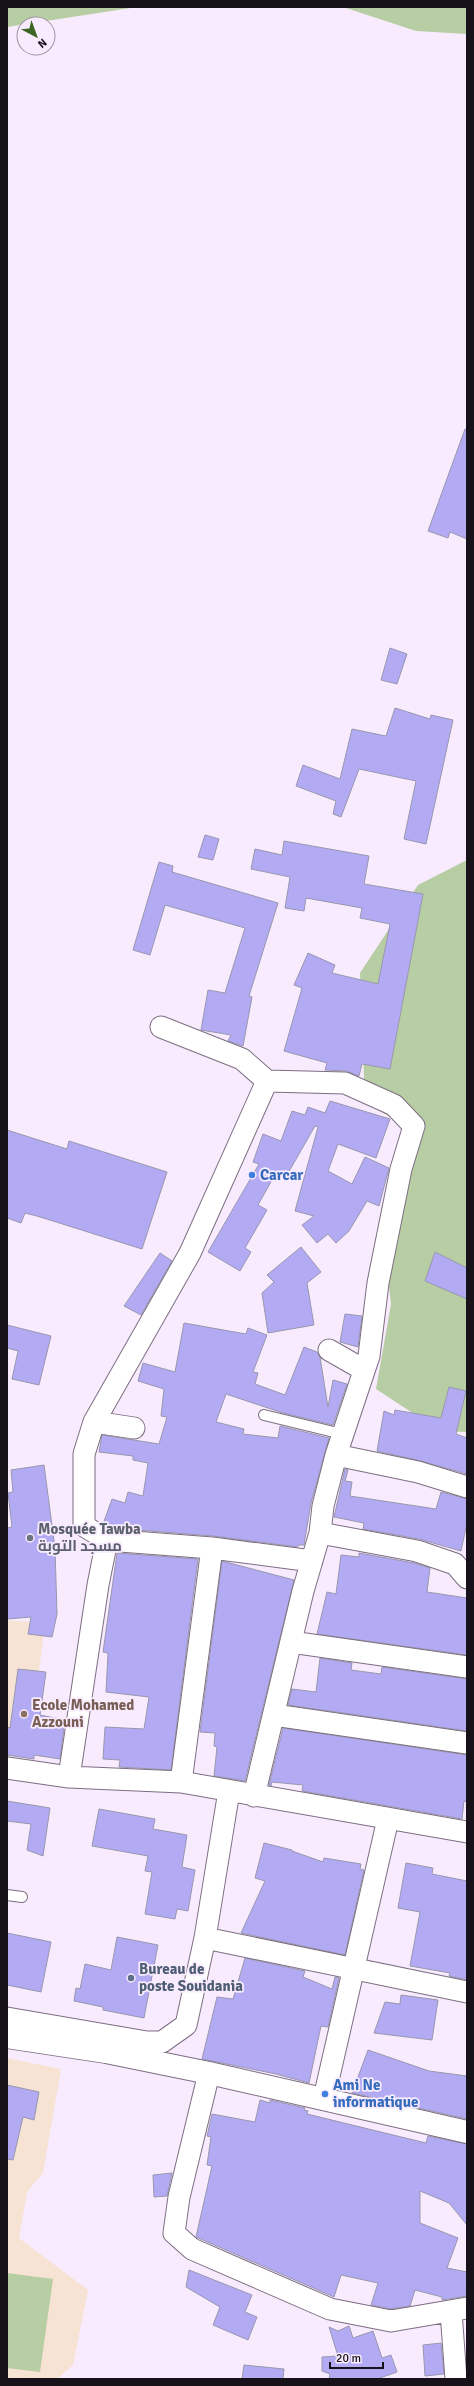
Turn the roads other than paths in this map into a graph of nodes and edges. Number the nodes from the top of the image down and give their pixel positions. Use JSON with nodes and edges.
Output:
{"nodes":[{"id":1,"x":161,"y":1027,"type":"dead end"},
{"id":2,"x":267,"y":1081,"type":"junction"},
{"id":3,"x":329,"y":1350,"type":"dead end"},
{"id":4,"x":364,"y":1370,"type":"junction"},
{"id":5,"x":264,"y":1414,"type":"dead end"},
{"id":6,"x":94,"y":1422,"type":"junction"},
{"id":7,"x":134,"y":1428,"type":"dead end"},
{"id":8,"x":342,"y":1434,"type":"junction"},
{"id":9,"x":336,"y":1455,"type":"junction"},
{"id":10,"x":467,"y":1487,"type":"edge"},
{"id":11,"x":320,"y":1533,"type":"junction"},
{"id":12,"x":107,"y":1540,"type":"junction"},
{"id":13,"x":212,"y":1548,"type":"junction"},
{"id":14,"x":312,"y":1561,"type":"junction"},
{"id":15,"x":467,"y":1578,"type":"edge"},
{"id":16,"x":291,"y":1642,"type":"junction"},
{"id":17,"x":467,"y":1667,"type":"edge"},
{"id":18,"x":274,"y":1715,"type":"junction"},
{"id":19,"x":467,"y":1743,"type":"edge"},
{"id":20,"x":7,"y":1768,"type":"edge"},
{"id":21,"x":68,"y":1777,"type":"junction"},
{"id":22,"x":181,"y":1782,"type":"junction"},
{"id":23,"x":229,"y":1791,"type":"junction"},
{"id":24,"x":254,"y":1796,"type":"junction"},
{"id":25,"x":388,"y":1819,"type":"junction"},
{"id":26,"x":467,"y":1832,"type":"edge"},
{"id":27,"x":7,"y":1895,"type":"edge"},
{"id":28,"x":22,"y":1897,"type":"dead end"},
{"id":29,"x":205,"y":1938,"type":"junction"},
{"id":30,"x":353,"y":1968,"type":"junction"},
{"id":31,"x":467,"y":1992,"type":"edge"},
{"id":32,"x":7,"y":2018,"type":"edge"},
{"id":33,"x":7,"y":2037,"type":"edge"},
{"id":34,"x":209,"y":2073,"type":"junction"},
{"id":35,"x":324,"y":2098,"type":"junction"},
{"id":36,"x":467,"y":2132,"type":"edge"},
{"id":37,"x":459,"y":2310,"type":"edge"},
{"id":38,"x":456,"y":2379,"type":"edge"}],
"edges":[{"from":1,"to":2,"type":"street"},
{"from":2,"to":4,"type":"street"},
{"from":2,"to":6,"type":"street"},
{"from":3,"to":4,"type":"street"},
{"from":4,"to":8,"type":"street"},
{"from":5,"to":8,"type":"lane"},
{"from":6,"to":7,"type":"street"},
{"from":6,"to":12,"type":"street"},
{"from":8,"to":9,"type":"street"},
{"from":9,"to":10,"type":"street"},
{"from":9,"to":11,"type":"street"},
{"from":11,"to":14,"type":"street"},
{"from":11,"to":15,"type":"street"},
{"from":12,"to":13,"type":"street"},
{"from":12,"to":21,"type":"street"},
{"from":13,"to":14,"type":"street"},
{"from":13,"to":22,"type":"street"},
{"from":14,"to":16,"type":"street"},
{"from":16,"to":17,"type":"street"},
{"from":16,"to":18,"type":"street"},
{"from":18,"to":19,"type":"street"},
{"from":18,"to":24,"type":"street"},
{"from":20,"to":21,"type":"street"},
{"from":21,"to":22,"type":"street"},
{"from":22,"to":23,"type":"street"},
{"from":23,"to":24,"type":"street"},
{"from":23,"to":29,"type":"street"},
{"from":24,"to":25,"type":"street"},
{"from":25,"to":26,"type":"street"},
{"from":25,"to":30,"type":"street"},
{"from":27,"to":28,"type":"lane"},
{"from":29,"to":30,"type":"street"},
{"from":29,"to":32,"type":"street"},
{"from":30,"to":31,"type":"street"},
{"from":30,"to":35,"type":"street"},
{"from":33,"to":34,"type":"street"},
{"from":34,"to":35,"type":"street"},
{"from":34,"to":37,"type":"street"},
{"from":35,"to":36,"type":"street"},
{"from":37,"to":38,"type":"street"}]}
